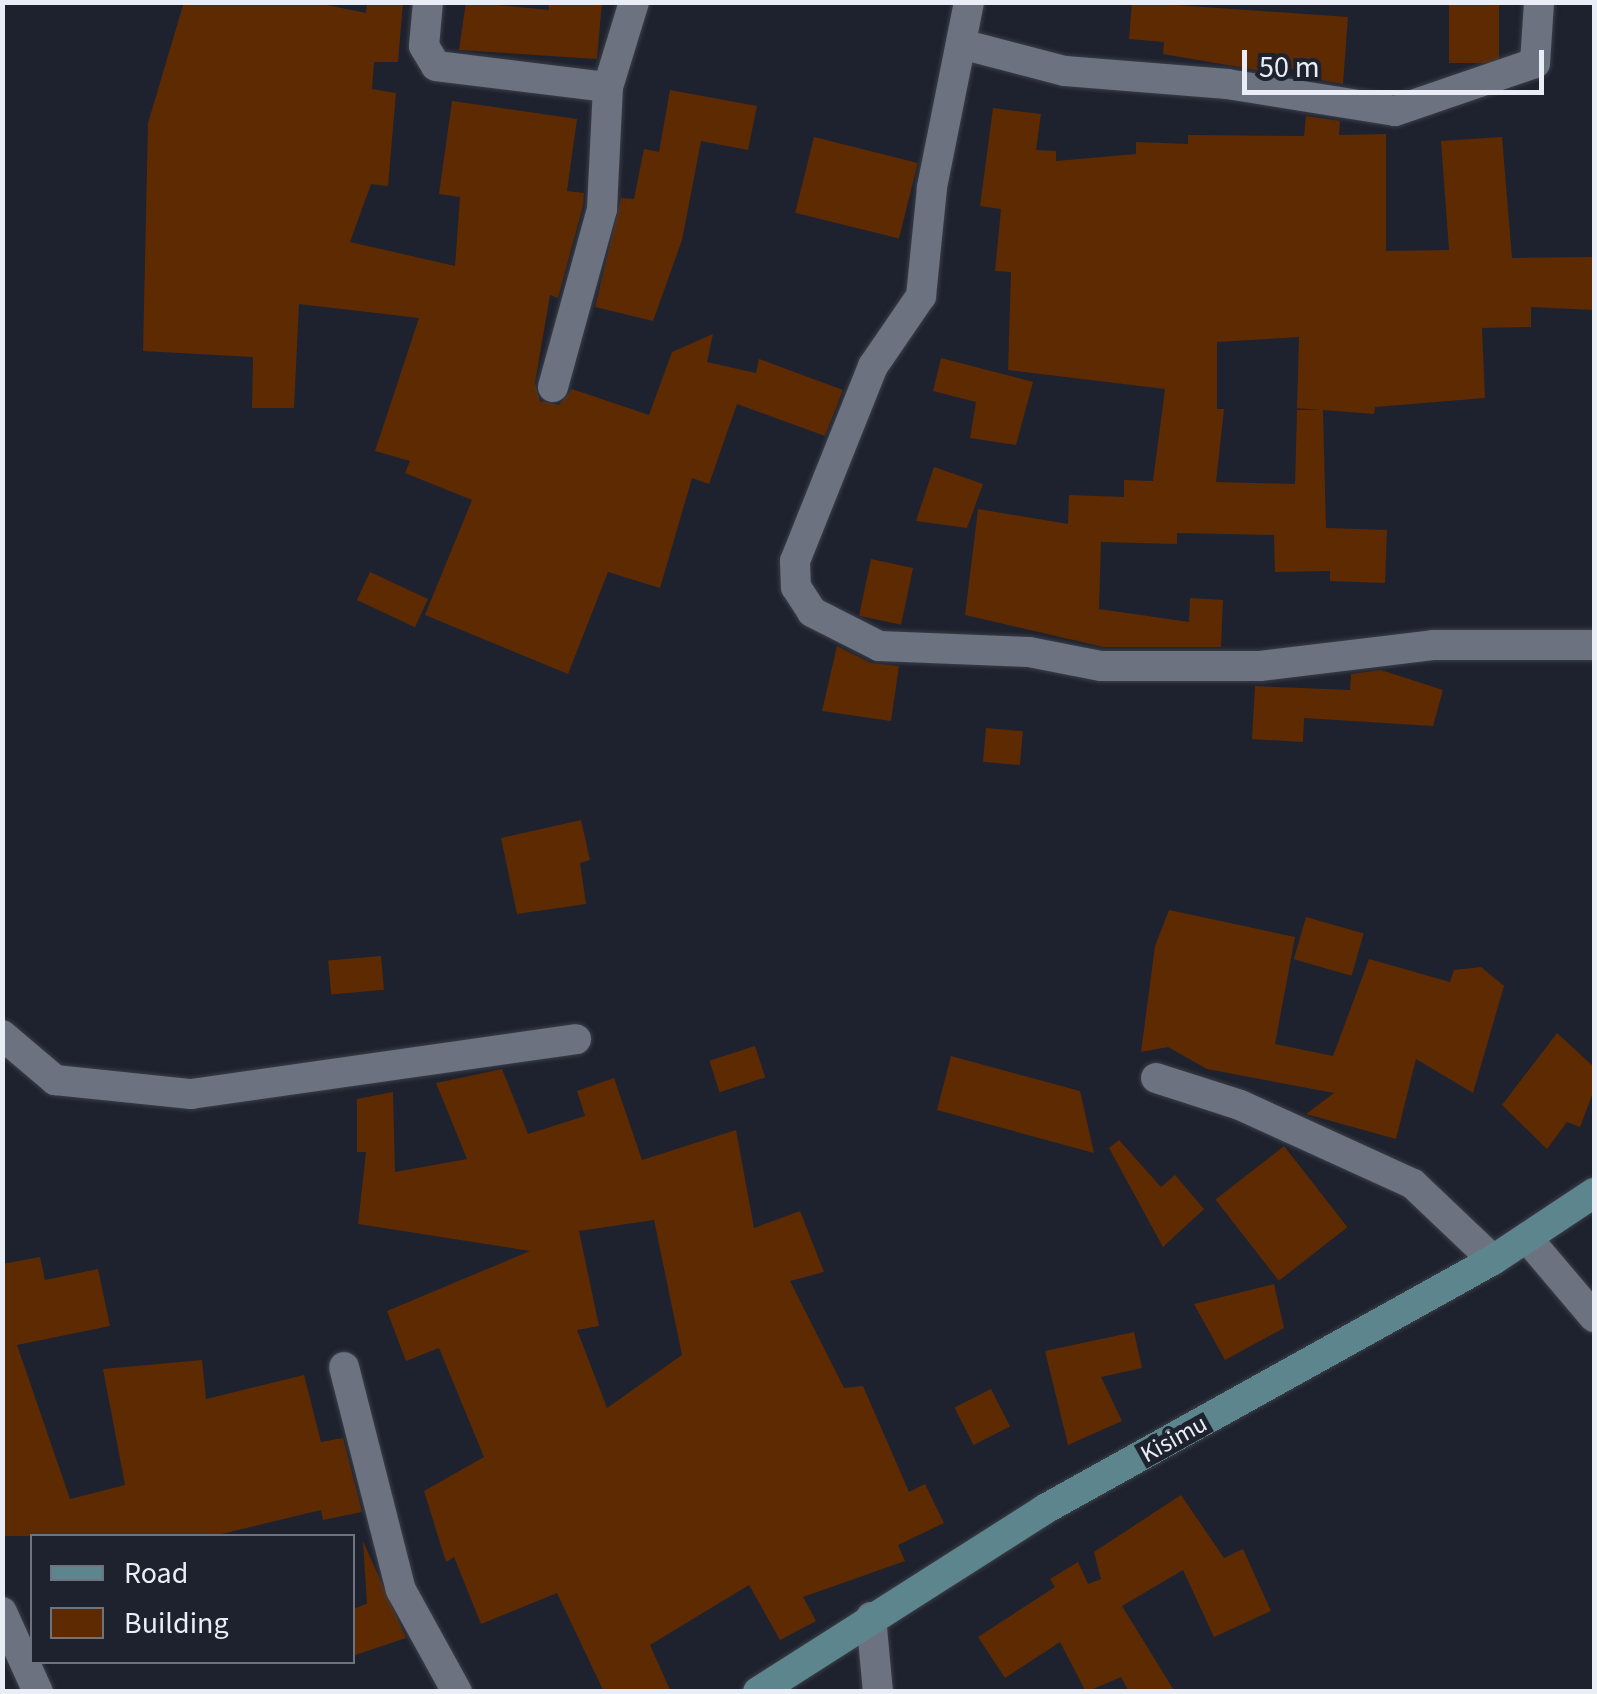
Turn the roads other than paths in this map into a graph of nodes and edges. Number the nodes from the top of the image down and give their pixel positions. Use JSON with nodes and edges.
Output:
{"nodes":[{"id":1,"x":428,"y":2,"type":"edge"},
{"id":2,"x":634,"y":2,"type":"edge"},
{"id":3,"x":969,"y":2,"type":"edge"},
{"id":4,"x":1540,"y":2,"type":"edge"},
{"id":5,"x":960,"y":44,"type":"junction"},
{"id":6,"x":608,"y":87,"type":"junction"},
{"id":7,"x":553,"y":387,"type":"dead end"},
{"id":8,"x":1594,"y":646,"type":"edge"},
{"id":9,"x":2,"y":1035,"type":"edge"},
{"id":10,"x":576,"y":1038,"type":"dead end"},
{"id":11,"x":1156,"y":1078,"type":"dead end"},
{"id":12,"x":1594,"y":1194,"type":"edge"},
{"id":13,"x":1527,"y":1238,"type":"junction"},
{"id":14,"x":1493,"y":1260,"type":"junction"},
{"id":15,"x":1594,"y":1317,"type":"edge"},
{"id":16,"x":344,"y":1367,"type":"dead end"},
{"id":17,"x":2,"y":1612,"type":"edge"},
{"id":18,"x":871,"y":1617,"type":"junction"},
{"id":19,"x":38,"y":1692,"type":"edge"},
{"id":20,"x":457,"y":1692,"type":"edge"},
{"id":21,"x":758,"y":1692,"type":"edge"},
{"id":22,"x":878,"y":1692,"type":"edge"}],
"edges":[{"from":1,"to":6,"type":"street"},
{"from":2,"to":6,"type":"street"},
{"from":3,"to":5,"type":"street"},
{"from":4,"to":5,"type":"street"},
{"from":5,"to":8,"type":"street"},
{"from":6,"to":7,"type":"street"},
{"from":9,"to":10,"type":"street"},
{"from":11,"to":14,"type":"street"},
{"from":12,"to":13,"type":"street","name":"Kisimu"},
{"from":13,"to":14,"type":"street","name":"Kisimu"},
{"from":13,"to":15,"type":"street"},
{"from":14,"to":18,"type":"street","name":"Kisimu"},
{"from":16,"to":20,"type":"street"},
{"from":17,"to":19,"type":"street"},
{"from":18,"to":21,"type":"street","name":"Kisimu"},
{"from":18,"to":22,"type":"street"}]}
